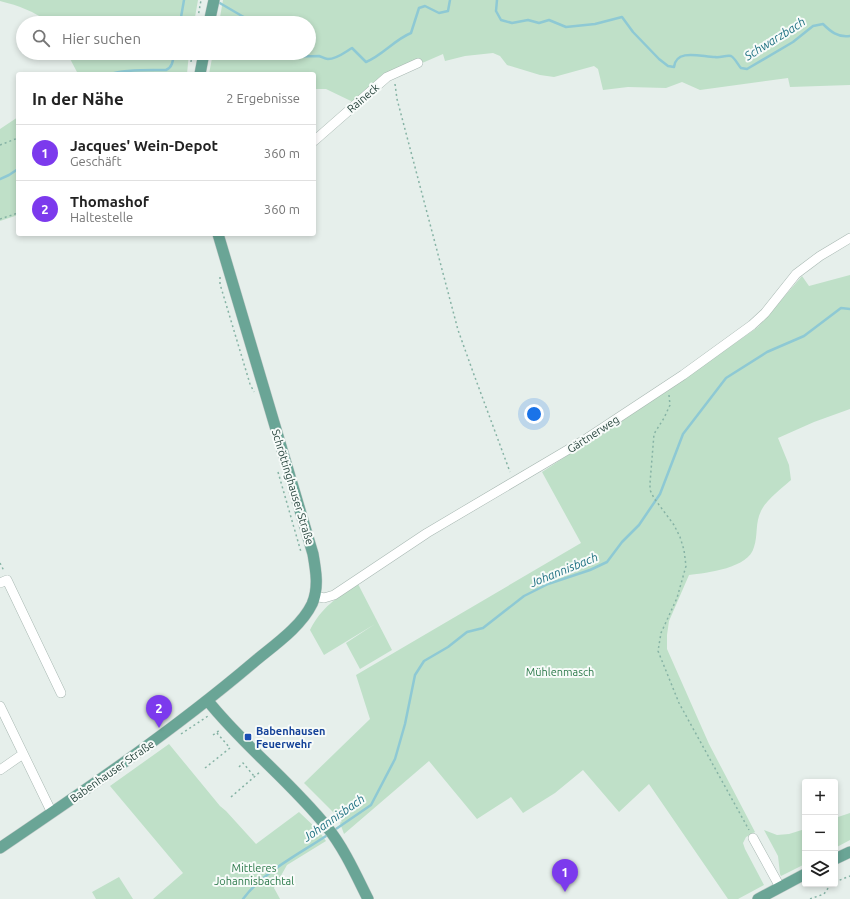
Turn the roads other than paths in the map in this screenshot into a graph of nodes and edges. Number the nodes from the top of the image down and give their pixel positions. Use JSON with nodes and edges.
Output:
{"nodes":[{"id":1,"x":214,"y":0,"type":"edge"},
{"id":2,"x":211,"y":16,"type":"edge"},
{"id":3,"x":203,"y":60,"type":"edge"},
{"id":4,"x":418,"y":63,"type":"dead end"},
{"id":5,"x":200,"y":72,"type":"edge"},
{"id":6,"x":316,"y":139,"type":"edge"},
{"id":7,"x":219,"y":236,"type":"edge"},
{"id":8,"x":850,"y":238,"type":"edge"},
{"id":9,"x":3,"y":582,"type":"edge"},
{"id":10,"x":315,"y":596,"type":"junction"},
{"id":11,"x":61,"y":693,"type":"dead end"},
{"id":12,"x":208,"y":701,"type":"junction"},
{"id":13,"x":0,"y":706,"type":"edge"},
{"id":14,"x":23,"y":754,"type":"junction"},
{"id":15,"x":0,"y":770,"type":"edge"},
{"id":16,"x":52,"y":813,"type":"junction"},
{"id":17,"x":754,"y":838,"type":"road end"},
{"id":18,"x":0,"y":848,"type":"edge"},
{"id":19,"x":850,"y":852,"type":"edge"},
{"id":20,"x":838,"y":858,"type":"edge"},
{"id":21,"x":802,"y":876,"type":"edge"},
{"id":22,"x":780,"y":887,"type":"junction"},
{"id":23,"x":761,"y":898,"type":"edge"},
{"id":24,"x":368,"y":899,"type":"edge"}],
"edges":[{"from":1,"to":2,"type":"main road"},
{"from":3,"to":5,"type":"main road"},
{"from":4,"to":6,"type":"street","name":"Raineck"},
{"from":7,"to":10,"type":"main road","name":"Schröttinghauser Straße"},
{"from":8,"to":10,"type":"street","name":"Gärtnerweg"},
{"from":9,"to":11,"type":"street"},
{"from":10,"to":12,"type":"main road","name":"Schröttinghauser Straße"},
{"from":12,"to":16,"type":"main road","name":"Babenhauser Straße"},
{"from":12,"to":24,"type":"main road"},
{"from":13,"to":14,"type":"street"},
{"from":14,"to":15,"type":"street"},
{"from":14,"to":16,"type":"street"},
{"from":16,"to":18,"type":"main road","name":"Babenhauser Straße"},
{"from":17,"to":22,"type":"street"},
{"from":19,"to":20,"type":"main road"},
{"from":21,"to":22,"type":"main road"},
{"from":22,"to":23,"type":"main road"}]}
